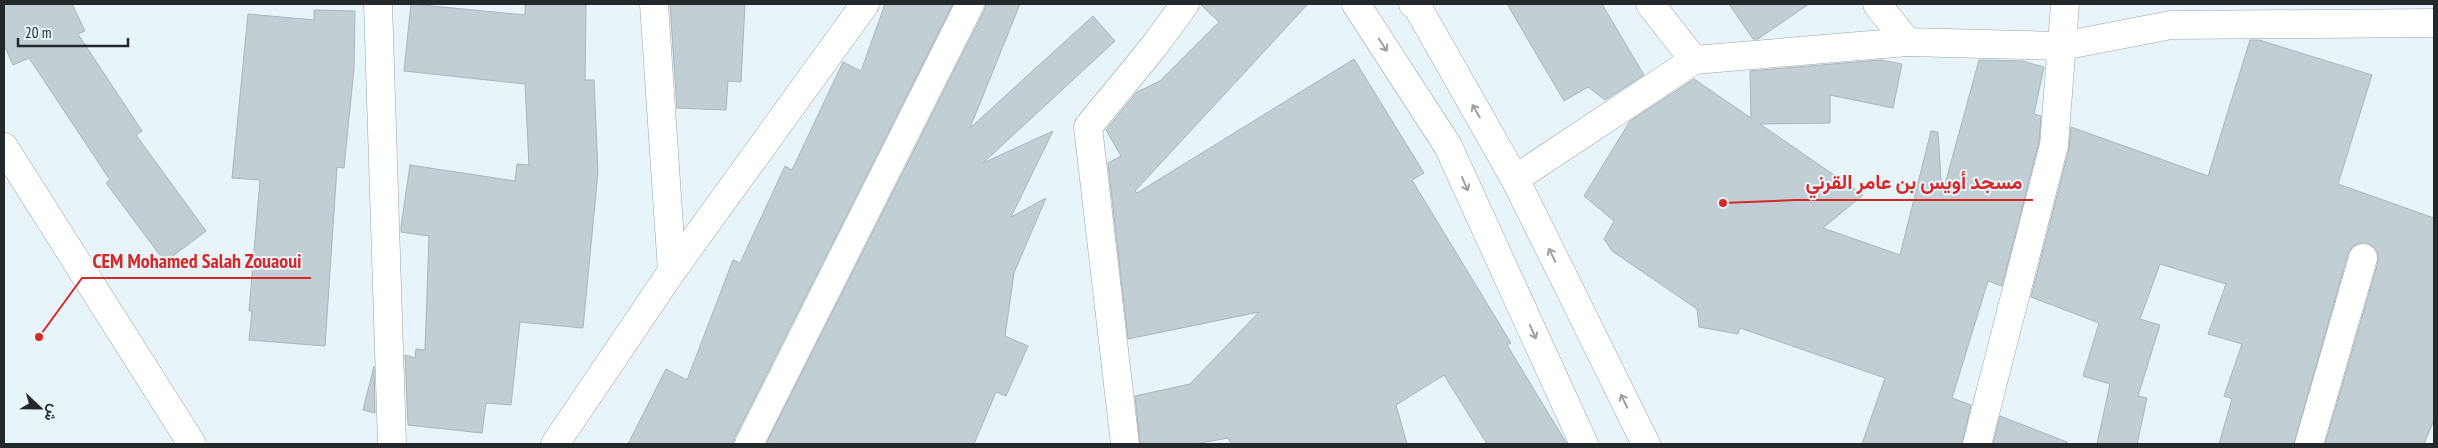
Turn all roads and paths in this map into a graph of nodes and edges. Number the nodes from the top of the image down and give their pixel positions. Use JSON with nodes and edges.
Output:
{"nodes":[{"id":1,"x":378,"y":4,"type":"edge"},
{"id":2,"x":654,"y":4,"type":"edge"},
{"id":3,"x":865,"y":4,"type":"edge"},
{"id":4,"x":970,"y":4,"type":"edge"},
{"id":5,"x":1185,"y":4,"type":"edge"},
{"id":6,"x":1356,"y":4,"type":"edge"},
{"id":7,"x":1414,"y":4,"type":"edge"},
{"id":8,"x":1650,"y":4,"type":"edge"},
{"id":9,"x":1877,"y":4,"type":"edge"},
{"id":10,"x":2065,"y":4,"type":"edge"},
{"id":11,"x":2434,"y":23,"type":"edge"},
{"id":12,"x":1907,"y":42,"type":"junction"},
{"id":13,"x":2062,"y":46,"type":"junction"},
{"id":14,"x":1694,"y":60,"type":"junction"},
{"id":15,"x":4,"y":147,"type":"edge"},
{"id":16,"x":1515,"y":179,"type":"junction"},
{"id":17,"x":2363,"y":258,"type":"dead end"},
{"id":18,"x":672,"y":272,"type":"junction"},
{"id":19,"x":192,"y":444,"type":"edge"},
{"id":20,"x":392,"y":444,"type":"edge"},
{"id":21,"x":556,"y":444,"type":"edge"},
{"id":22,"x":750,"y":444,"type":"edge"},
{"id":23,"x":1125,"y":444,"type":"edge"},
{"id":24,"x":1584,"y":444,"type":"edge"},
{"id":25,"x":1646,"y":444,"type":"edge"},
{"id":26,"x":1976,"y":444,"type":"edge"},
{"id":27,"x":2309,"y":444,"type":"edge"}],
"edges":[{"from":1,"to":20,"type":"street"},
{"from":2,"to":18,"type":"street"},
{"from":3,"to":18,"type":"street"},
{"from":4,"to":22,"type":"street"},
{"from":5,"to":23,"type":"street"},
{"from":6,"to":24,"type":"street","one_way":true},
{"from":16,"to":7,"type":"street","one_way":true},
{"from":8,"to":14,"type":"street"},
{"from":9,"to":12,"type":"street"},
{"from":10,"to":13,"type":"street"},
{"from":11,"to":13,"type":"street"},
{"from":12,"to":13,"type":"street"},
{"from":12,"to":14,"type":"street"},
{"from":13,"to":26,"type":"street"},
{"from":14,"to":16,"type":"street"},
{"from":15,"to":19,"type":"street"},
{"from":25,"to":16,"type":"street","one_way":true},
{"from":17,"to":27,"type":"street"},
{"from":18,"to":21,"type":"street"}]}
